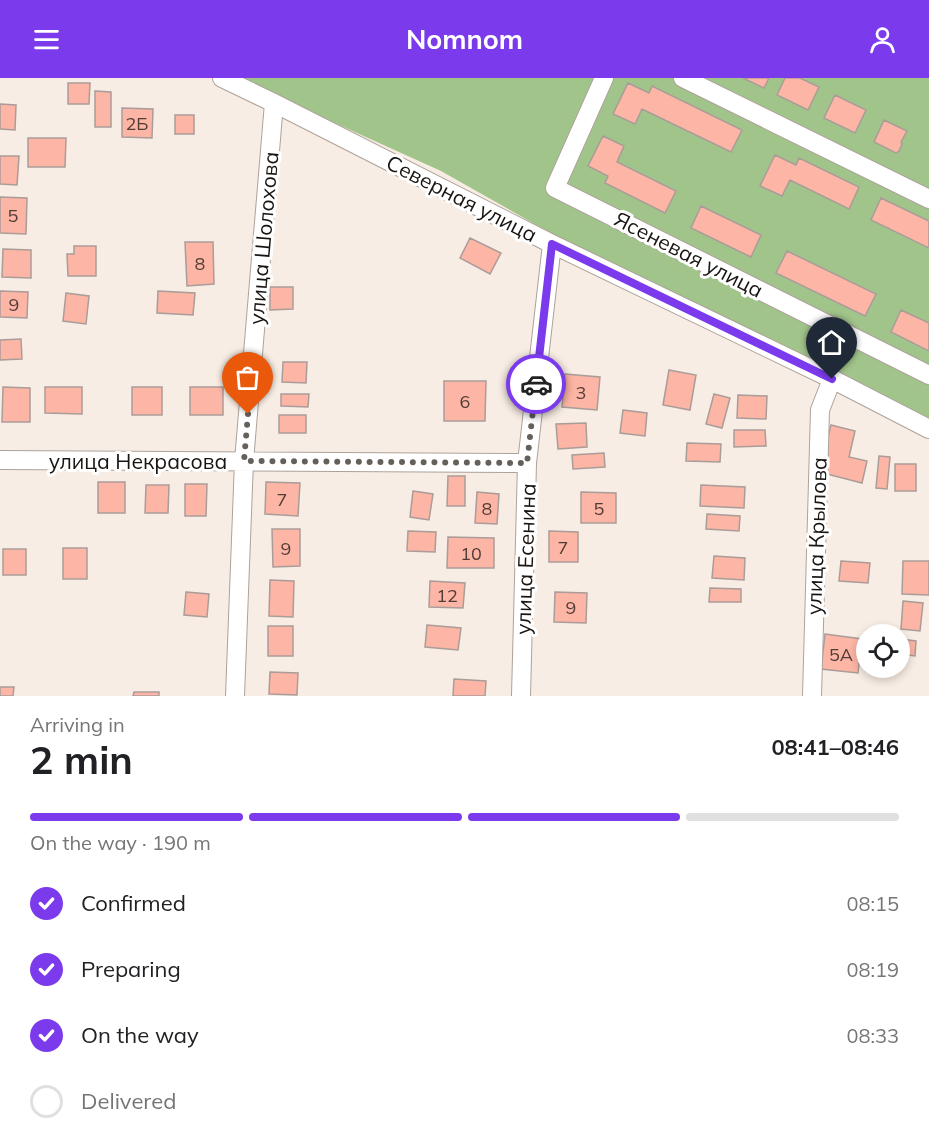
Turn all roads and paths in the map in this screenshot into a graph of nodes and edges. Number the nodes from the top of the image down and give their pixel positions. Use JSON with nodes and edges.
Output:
{"nodes":[{"id":1,"x":222,"y":78,"type":"edge"},
{"id":2,"x":604,"y":78,"type":"edge"},
{"id":3,"x":683,"y":78,"type":"edge"},
{"id":4,"x":274,"y":103,"type":"junction"},
{"id":5,"x":929,"y":199,"type":"edge"},
{"id":6,"x":552,"y":244,"type":"junction"},
{"id":7,"x":929,"y":375,"type":"edge"},
{"id":8,"x":832,"y":379,"type":"junction"},
{"id":9,"x":929,"y":429,"type":"edge"},
{"id":10,"x":0,"y":460,"type":"edge"},
{"id":11,"x":244,"y":461,"type":"junction"},
{"id":12,"x":527,"y":463,"type":"junction"},
{"id":13,"x":235,"y":696,"type":"edge"},
{"id":14,"x":521,"y":696,"type":"edge"},
{"id":15,"x":812,"y":696,"type":"edge"}],
"edges":[{"from":1,"to":4,"type":"street","name":"Северная улица"},
{"from":2,"to":7,"type":"street","name":"Ясеневая улица"},
{"from":3,"to":5,"type":"street"},
{"from":4,"to":6,"type":"street","name":"Северная улица"},
{"from":4,"to":11,"type":"street","name":"улица Шолохова"},
{"from":6,"to":8,"type":"street","name":"Северная улица"},
{"from":6,"to":12,"type":"street","name":"улица Есенина"},
{"from":8,"to":9,"type":"street","name":"Северная улица"},
{"from":8,"to":15,"type":"street","name":"улица Крылова"},
{"from":10,"to":11,"type":"street","name":"улица Некрасова"},
{"from":11,"to":12,"type":"street","name":"улица Некрасова"},
{"from":11,"to":13,"type":"street","name":"улица Шолохова"},
{"from":12,"to":14,"type":"street","name":"улица Есенина"}]}
